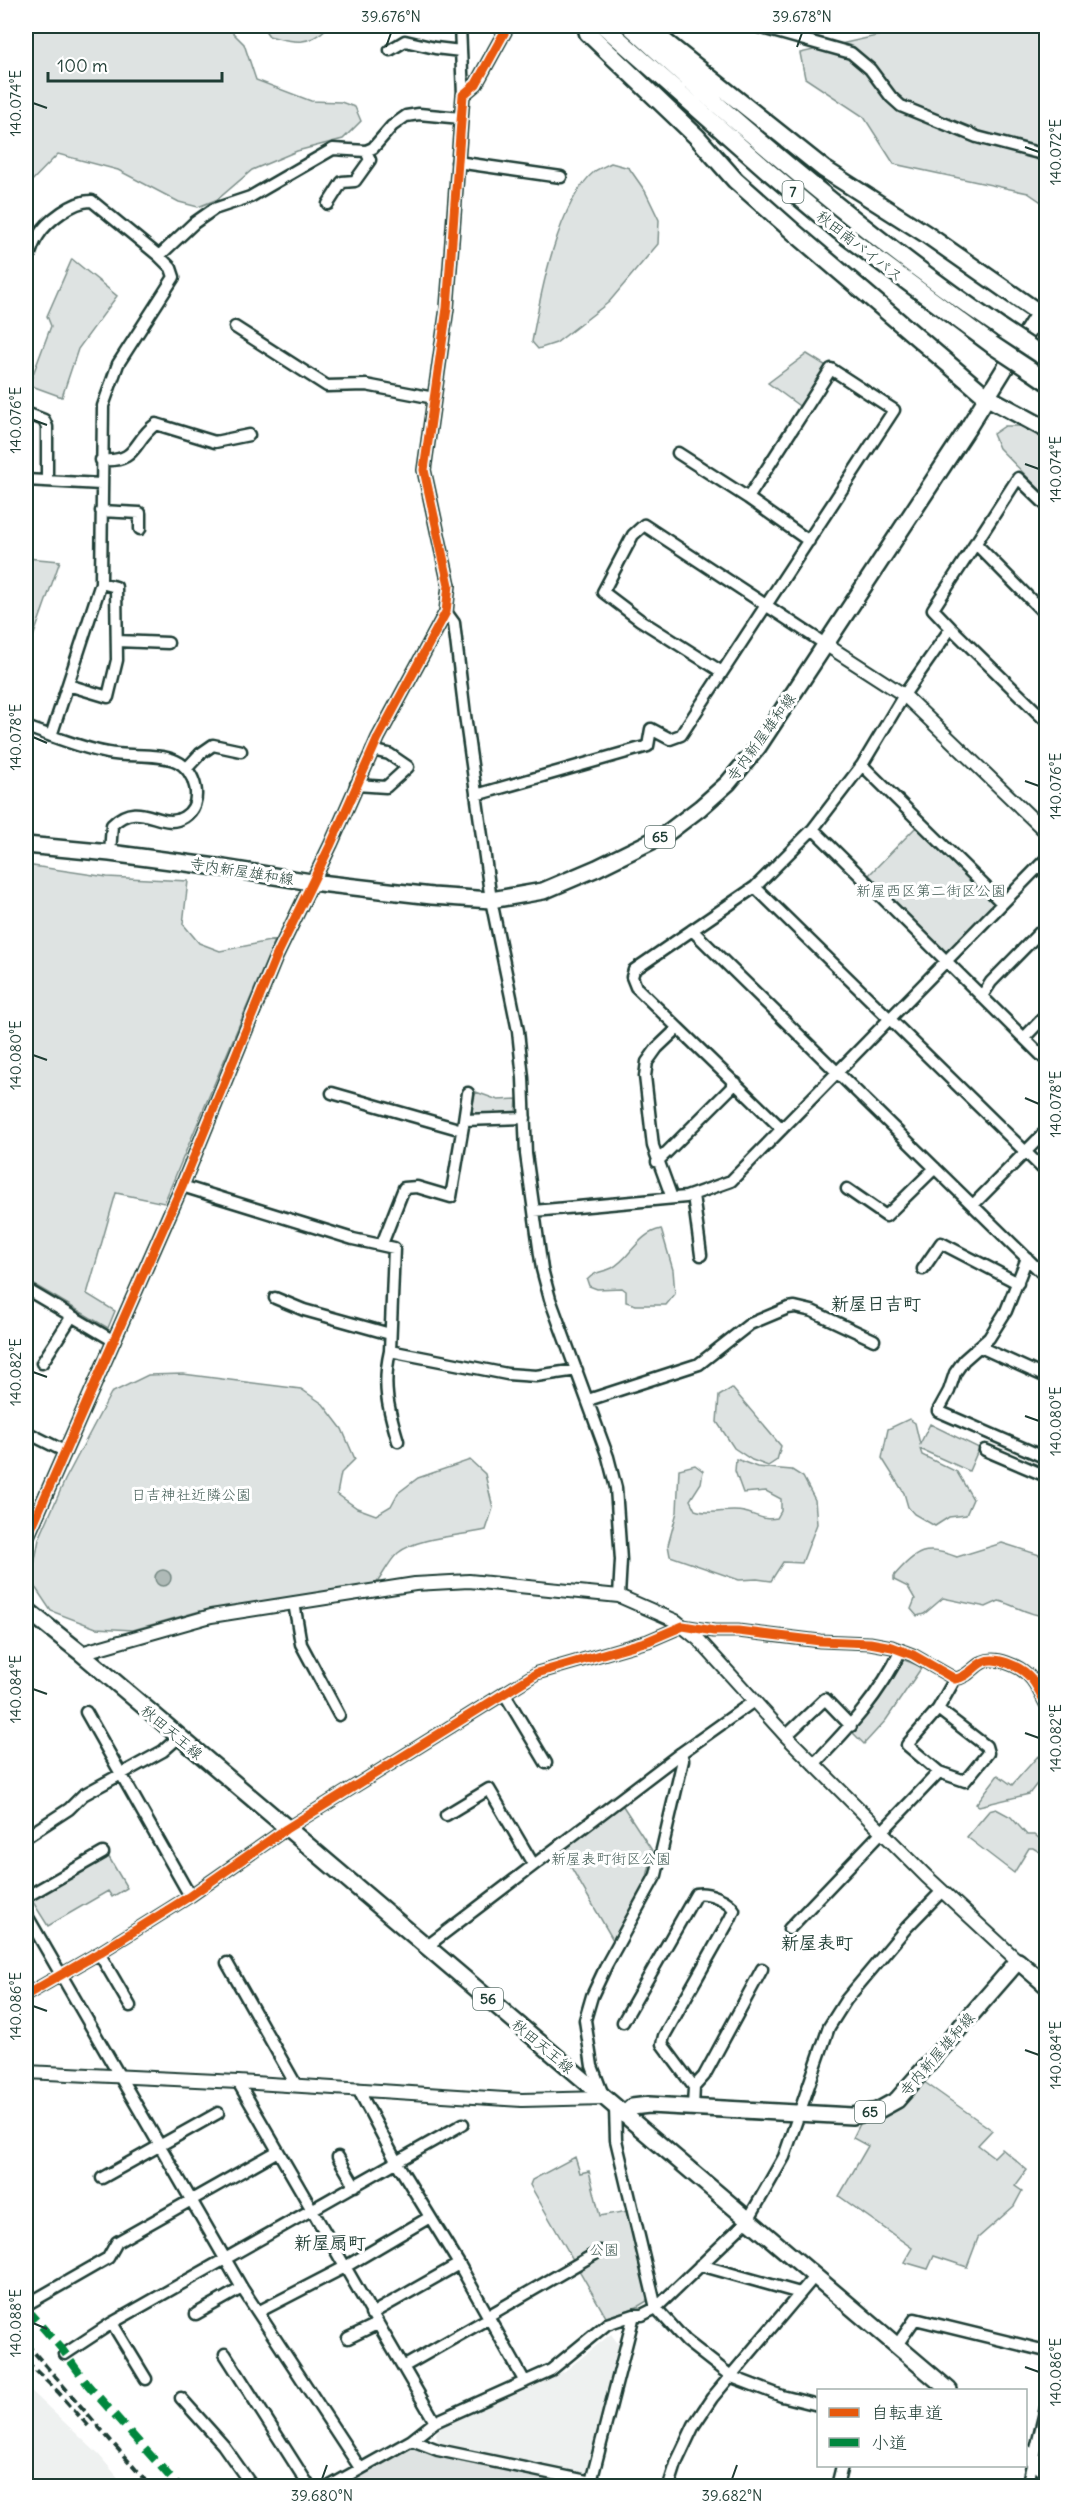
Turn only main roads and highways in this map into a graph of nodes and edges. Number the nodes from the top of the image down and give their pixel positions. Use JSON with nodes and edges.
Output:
{"nodes":[{"id":1,"x":586,"y":26,"type":"edge"},
{"id":2,"x":604,"y":26,"type":"edge"},
{"id":3,"x":630,"y":26,"type":"edge"},
{"id":4,"x":645,"y":26,"type":"edge"},
{"id":5,"x":1044,"y":311,"type":"edge"},
{"id":6,"x":1043,"y":356,"type":"edge"},
{"id":7,"x":1047,"y":381,"type":"edge"},
{"id":8,"x":987,"y":397,"type":"junction"},
{"id":9,"x":1047,"y":429,"type":"edge"},
{"id":10,"x":26,"y":845,"type":"edge"},
{"id":11,"x":26,"y":1609,"type":"edge"},
{"id":12,"x":1047,"y":1985,"type":"edge"},
{"id":13,"x":615,"y":2107,"type":"junction"},
{"id":14,"x":948,"y":2389,"type":"edge"},
{"id":15,"x":1029,"y":2457,"type":"edge"},
{"id":16,"x":1047,"y":2471,"type":"edge"}],
"edges":[{"from":1,"to":8,"type":"highway"},
{"from":2,"to":7,"type":"highway","name":"秋田南バイパス","number":"7","bridge":true},
{"from":3,"to":6,"type":"highway","name":"秋田南バイパス","number":"7","bridge":true},
{"from":4,"to":5,"type":"highway"},
{"from":5,"to":8,"type":"main road","name":"寺内新屋雄和線","number":"65"},
{"from":8,"to":9,"type":"highway"},
{"from":8,"to":10,"type":"main road","name":"寺内新屋雄和線","number":"65"},
{"from":11,"to":13,"type":"main road","name":"秋田天王線","number":"56"},
{"from":12,"to":13,"type":"main road","name":"寺内新屋雄和線","number":"65"},
{"from":13,"to":14,"type":"main road","name":"秋田天王線","number":"56"},
{"from":15,"to":16,"type":"main road"}]}
